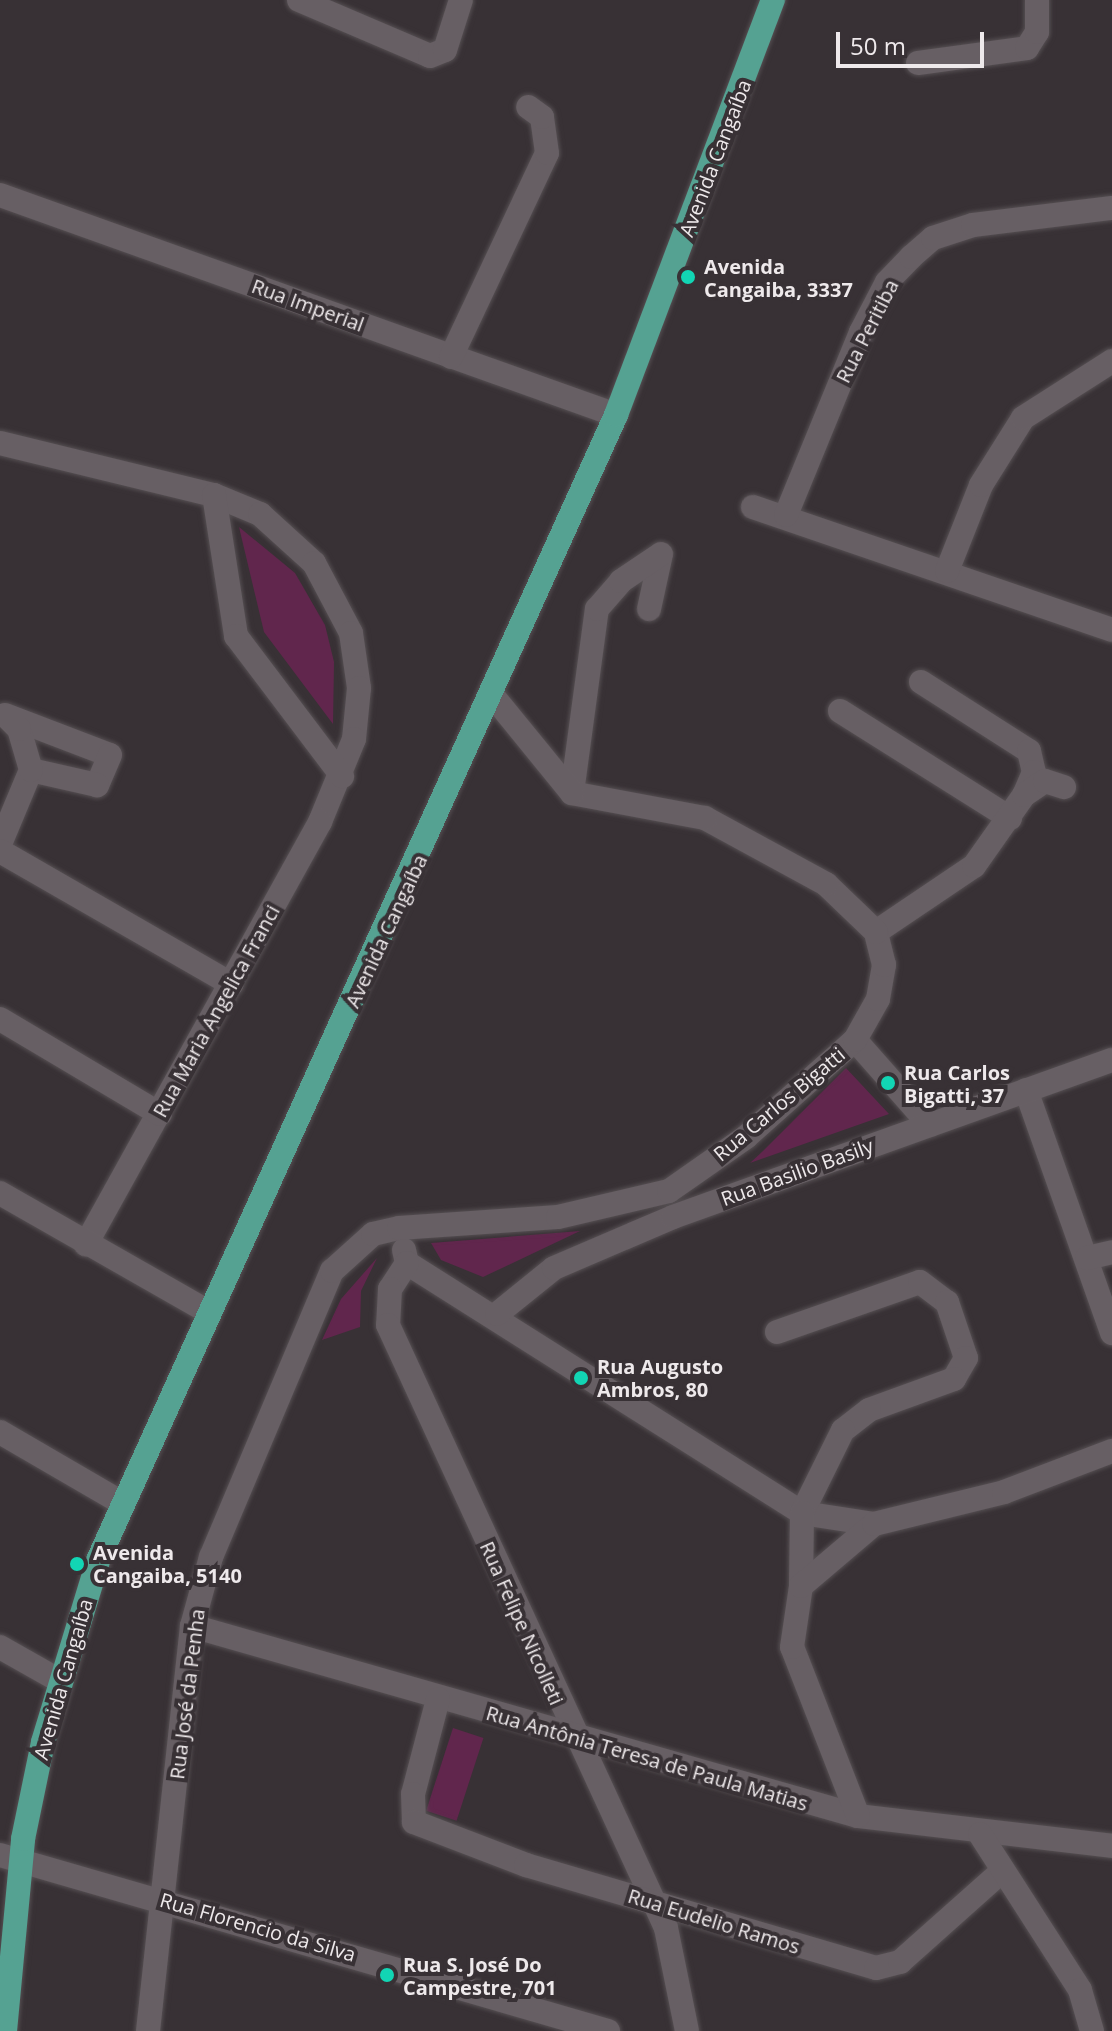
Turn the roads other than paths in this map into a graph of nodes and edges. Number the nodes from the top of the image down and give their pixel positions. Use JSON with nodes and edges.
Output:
{"nodes":[{"id":1,"x":299,"y":0,"type":"edge"},
{"id":2,"x":461,"y":0,"type":"edge"},
{"id":3,"x":1037,"y":0,"type":"edge"},
{"id":4,"x":767,"y":1,"type":"edge"},
{"id":5,"x":918,"y":63,"type":"dead end"},
{"id":6,"x":528,"y":107,"type":"dead end"},
{"id":7,"x":0,"y":195,"type":"edge"},
{"id":8,"x":1112,"y":208,"type":"edge"},
{"id":9,"x":451,"y":357,"type":"junction"},
{"id":10,"x":1112,"y":361,"type":"edge"},
{"id":11,"x":616,"y":415,"type":"junction"},
{"id":12,"x":0,"y":443,"type":"edge"},
{"id":13,"x":214,"y":495,"type":"junction"},
{"id":14,"x":753,"y":507,"type":"dead end"},
{"id":15,"x":786,"y":515,"type":"junction"},
{"id":16,"x":947,"y":571,"type":"junction"},
{"id":17,"x":649,"y":609,"type":"dead end"},
{"id":18,"x":1112,"y":630,"type":"edge"},
{"id":19,"x":921,"y":682,"type":"dead end"},
{"id":20,"x":492,"y":695,"type":"junction"},
{"id":21,"x":840,"y":711,"type":"dead end"},
{"id":22,"x":3,"y":714,"type":"edge"},
{"id":23,"x":31,"y":770,"type":"junction"},
{"id":24,"x":342,"y":776,"type":"junction"},
{"id":25,"x":1064,"y":787,"type":"dead end"},
{"id":26,"x":572,"y":793,"type":"junction"},
{"id":27,"x":1024,"y":795,"type":"junction"},
{"id":28,"x":1010,"y":818,"type":"junction"},
{"id":29,"x":0,"y":844,"type":"edge"},
{"id":30,"x":0,"y":851,"type":"edge"},
{"id":31,"x":876,"y":932,"type":"junction"},
{"id":32,"x":231,"y":984,"type":"junction"},
{"id":33,"x":0,"y":1019,"type":"edge"},
{"id":34,"x":855,"y":1040,"type":"junction"},
{"id":35,"x":1112,"y":1060,"type":"edge"},
{"id":36,"x":1026,"y":1090,"type":"junction"},
{"id":37,"x":160,"y":1114,"type":"junction"},
{"id":38,"x":930,"y":1125,"type":"junction"},
{"id":39,"x":669,"y":1191,"type":"junction"},
{"id":40,"x":0,"y":1193,"type":"edge"},
{"id":41,"x":673,"y":1217,"type":"junction"},
{"id":42,"x":399,"y":1228,"type":"junction"},
{"id":43,"x":86,"y":1244,"type":"junction"},
{"id":44,"x":1112,"y":1252,"type":"edge"},
{"id":45,"x":1087,"y":1258,"type":"junction"},
{"id":46,"x":407,"y":1263,"type":"junction"},
{"id":47,"x":209,"y":1312,"type":"junction"},
{"id":48,"x":497,"y":1314,"type":"junction"},
{"id":49,"x":777,"y":1332,"type":"dead end"},
{"id":50,"x":1112,"y":1333,"type":"edge"},
{"id":51,"x":0,"y":1432,"type":"edge"},
{"id":52,"x":1112,"y":1451,"type":"edge"},
{"id":53,"x":122,"y":1503,"type":"junction"},
{"id":54,"x":802,"y":1513,"type":"junction"},
{"id":55,"x":874,"y":1524,"type":"junction"},
{"id":56,"x":801,"y":1586,"type":"junction"},
{"id":57,"x":192,"y":1626,"type":"junction"},
{"id":58,"x":0,"y":1647,"type":"edge"},
{"id":59,"x":60,"y":1681,"type":"junction"},
{"id":60,"x":438,"y":1699,"type":"junction"},
{"id":61,"x":574,"y":1739,"type":"junction"},
{"id":62,"x":858,"y":1816,"type":"junction"},
{"id":63,"x":980,"y":1834,"type":"junction"},
{"id":64,"x":1112,"y":1846,"type":"edge"},
{"id":65,"x":9,"y":1860,"type":"edge"},
{"id":66,"x":1002,"y":1871,"type":"junction"},
{"id":67,"x":163,"y":1899,"type":"junction"},
{"id":68,"x":656,"y":1904,"type":"junction"},
{"id":69,"x":5,"y":2031,"type":"edge"},
{"id":70,"x":148,"y":2031,"type":"edge"},
{"id":71,"x":608,"y":2031,"type":"edge"},
{"id":72,"x":687,"y":2031,"type":"edge"},
{"id":73,"x":1092,"y":2031,"type":"edge"}],
"edges":[{"from":1,"to":2,"type":"street"},
{"from":3,"to":5,"type":"street"},
{"from":4,"to":11,"type":"main road","name":"Avenida Cangaíba"},
{"from":6,"to":9,"type":"street"},
{"from":7,"to":9,"type":"street","name":"Rua Imperial"},
{"from":8,"to":15,"type":"street","name":"Rua Peritiba"},
{"from":9,"to":11,"type":"street","name":"Rua Imperial"},
{"from":10,"to":16,"type":"street"},
{"from":11,"to":20,"type":"main road","name":"Avenida Cangaíba"},
{"from":12,"to":13,"type":"street"},
{"from":13,"to":24,"type":"street"},
{"from":13,"to":24,"type":"street","name":"Rua Maria Angelica Franci"},
{"from":14,"to":15,"type":"street"},
{"from":15,"to":16,"type":"street"},
{"from":16,"to":18,"type":"street"},
{"from":17,"to":26,"type":"street"},
{"from":19,"to":27,"type":"street"},
{"from":20,"to":26,"type":"street"},
{"from":20,"to":47,"type":"main road","name":"Avenida Cangaíba"},
{"from":21,"to":28,"type":"street"},
{"from":22,"to":23,"type":"street"},
{"from":22,"to":23,"type":"street"},
{"from":23,"to":29,"type":"street"},
{"from":24,"to":32,"type":"street","name":"Rua Maria Angelica Franci"},
{"from":25,"to":27,"type":"street"},
{"from":26,"to":31,"type":"street"},
{"from":27,"to":28,"type":"street"},
{"from":28,"to":31,"type":"street"},
{"from":30,"to":32,"type":"street"},
{"from":31,"to":34,"type":"street","name":"Rua Carlos Bigatti"},
{"from":32,"to":37,"type":"street","name":"Rua Maria Angelica Franci"},
{"from":33,"to":37,"type":"street"},
{"from":34,"to":38,"type":"street"},
{"from":34,"to":39,"type":"street","name":"Rua Carlos Bigatti"},
{"from":35,"to":36,"type":"street","name":"Rua Basilio Basily"},
{"from":36,"to":38,"type":"street","name":"Rua Basilio Basily"},
{"from":36,"to":45,"type":"street"},
{"from":37,"to":43,"type":"street","name":"Rua Maria Angelica Franci"},
{"from":38,"to":41,"type":"street","name":"Rua Basilio Basily"},
{"from":39,"to":41,"type":"street"},
{"from":39,"to":42,"type":"street","name":"Rua Carlos Bigatti"},
{"from":40,"to":43,"type":"street"},
{"from":41,"to":48,"type":"street","name":"Rua Basilio Basily"},
{"from":42,"to":46,"type":"street"},
{"from":42,"to":57,"type":"street","name":"Rua José da Penha"},
{"from":43,"to":47,"type":"street"},
{"from":44,"to":45,"type":"street"},
{"from":45,"to":50,"type":"street"},
{"from":46,"to":48,"type":"street"},
{"from":46,"to":61,"type":"street","name":"Rua Felipe Nicolleti"},
{"from":47,"to":53,"type":"main road","name":"Avenida Cangaíba"},
{"from":48,"to":54,"type":"street"},
{"from":49,"to":54,"type":"street"},
{"from":51,"to":53,"type":"street"},
{"from":52,"to":55,"type":"street"},
{"from":53,"to":59,"type":"main road","name":"Avenida Cangaíba"},
{"from":54,"to":55,"type":"street"},
{"from":54,"to":56,"type":"street"},
{"from":55,"to":56,"type":"street"},
{"from":56,"to":62,"type":"street"},
{"from":57,"to":60,"type":"street","name":"Rua Antônia Teresa de Paula Matias"},
{"from":57,"to":67,"type":"street","name":"Rua José da Penha"},
{"from":58,"to":59,"type":"street"},
{"from":59,"to":65,"type":"main road","name":"Avenida Cangaíba"},
{"from":60,"to":61,"type":"street","name":"Rua Antônia Teresa de Paula Matias"},
{"from":60,"to":68,"type":"street","name":"Rua Eudelio Ramos"},
{"from":61,"to":62,"type":"street","name":"Rua Antônia Teresa de Paula Matias"},
{"from":61,"to":68,"type":"street","name":"Rua Felipe Nicolleti"},
{"from":62,"to":63,"type":"street","name":"Rua Antônia Teresa de Paula Matias"},
{"from":63,"to":64,"type":"street","name":"Rua Antônia Teresa de Paula Matias"},
{"from":63,"to":66,"type":"street"},
{"from":65,"to":67,"type":"street","name":"Rua Florencio da Silva"},
{"from":65,"to":69,"type":"main road","name":"Avenida Cangaíba"},
{"from":66,"to":68,"type":"street","name":"Rua Eudelio Ramos"},
{"from":66,"to":73,"type":"street"},
{"from":67,"to":70,"type":"street","name":"Rua José da Penha"},
{"from":67,"to":71,"type":"street","name":"Rua Florencio da Silva"},
{"from":68,"to":72,"type":"street","name":"Rua Felipe Nicolleti"}]}
